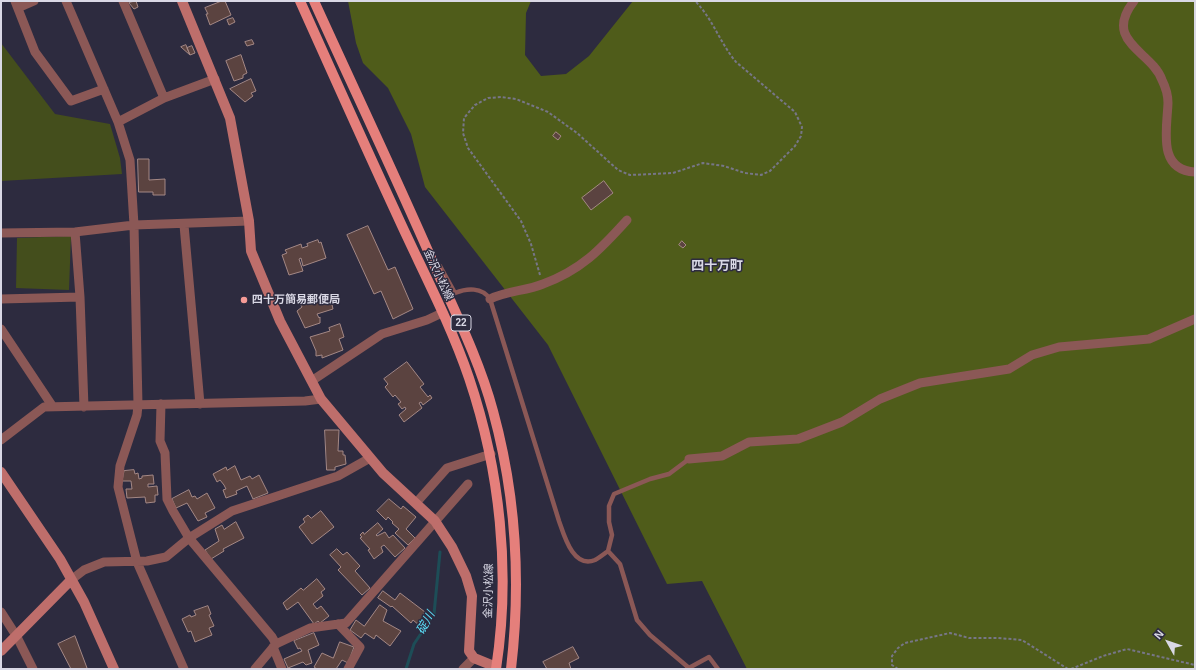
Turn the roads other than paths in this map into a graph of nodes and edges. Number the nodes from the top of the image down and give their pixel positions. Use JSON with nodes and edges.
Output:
{"nodes":[{"id":1,"x":34,"y":1,"type":"edge"},
{"id":2,"x":66,"y":1,"type":"edge"},
{"id":3,"x":123,"y":1,"type":"edge"},
{"id":4,"x":182,"y":1,"type":"edge"},
{"id":5,"x":300,"y":1,"type":"edge"},
{"id":6,"x":314,"y":1,"type":"edge"},
{"id":7,"x":1134,"y":1,"type":"edge"},
{"id":8,"x":16,"y":5,"type":"edge"},
{"id":9,"x":215,"y":79,"type":"junction"},
{"id":10,"x":104,"y":89,"type":"junction"},
{"id":11,"x":164,"y":98,"type":"junction"},
{"id":12,"x":118,"y":122,"type":"junction"},
{"id":13,"x":1195,"y":172,"type":"edge"},
{"id":14,"x":627,"y":220,"type":"dead end"},
{"id":15,"x":250,"y":222,"type":"junction"},
{"id":16,"x":134,"y":225,"type":"junction"},
{"id":17,"x":184,"y":225,"type":"junction"},
{"id":18,"x":75,"y":232,"type":"junction"},
{"id":19,"x":1,"y":233,"type":"edge"},
{"id":20,"x":421,"y":234,"type":"junction"},
{"id":21,"x":80,"y":297,"type":"junction"},
{"id":22,"x":490,"y":298,"type":"junction"},
{"id":23,"x":1,"y":299,"type":"edge"},
{"id":24,"x":442,"y":313,"type":"junction"},
{"id":25,"x":1195,"y":319,"type":"edge"},
{"id":26,"x":1,"y":329,"type":"edge"},
{"id":27,"x":313,"y":380,"type":"junction"},
{"id":28,"x":322,"y":399,"type":"junction"},
{"id":29,"x":161,"y":404,"type":"junction"},
{"id":30,"x":200,"y":404,"type":"junction"},
{"id":31,"x":138,"y":405,"type":"junction"},
{"id":32,"x":53,"y":407,"type":"junction"},
{"id":33,"x":84,"y":407,"type":"junction"},
{"id":34,"x":1,"y":440,"type":"edge"},
{"id":35,"x":491,"y":454,"type":"junction"},
{"id":36,"x":370,"y":458,"type":"junction"},
{"id":37,"x":688,"y":459,"type":"joint"},
{"id":38,"x":1,"y":472,"type":"edge"},
{"id":39,"x":468,"y":484,"type":"dead end"},
{"id":40,"x":416,"y":502,"type":"junction"},
{"id":41,"x":435,"y":521,"type":"junction"},
{"id":42,"x":189,"y":538,"type":"junction"},
{"id":43,"x":608,"y":551,"type":"junction"},
{"id":44,"x":137,"y":562,"type":"junction"},
{"id":45,"x":71,"y":580,"type":"junction"},
{"id":46,"x":1,"y":612,"type":"edge"},
{"id":47,"x":338,"y":624,"type":"junction"},
{"id":48,"x":16,"y":637,"type":"junction"},
{"id":49,"x":275,"y":646,"type":"junction"},
{"id":50,"x":1,"y":651,"type":"edge"},
{"id":51,"x":474,"y":658,"type":"junction"},
{"id":52,"x":498,"y":668,"type":"edge"},
{"id":53,"x":688,"y":668,"type":"edge"},
{"id":54,"x":33,"y":669,"type":"edge"},
{"id":55,"x":114,"y":669,"type":"edge"},
{"id":56,"x":184,"y":669,"type":"edge"},
{"id":57,"x":255,"y":669,"type":"edge"},
{"id":58,"x":282,"y":669,"type":"edge"},
{"id":59,"x":348,"y":669,"type":"edge"},
{"id":60,"x":463,"y":669,"type":"edge"},
{"id":61,"x":511,"y":669,"type":"edge"},
{"id":62,"x":718,"y":669,"type":"edge"}],
"edges":[{"from":1,"to":8,"type":"street"},
{"from":2,"to":10,"type":"street"},
{"from":3,"to":11,"type":"street"},
{"from":4,"to":9,"type":"street"},
{"from":5,"to":24,"type":"main road","name":"金沢小松線","number":"22"},
{"from":6,"to":20,"type":"main road","name":"金沢小松線","number":"22"},
{"from":7,"to":13,"type":"street"},
{"from":8,"to":10,"type":"street"},
{"from":9,"to":11,"type":"street"},
{"from":9,"to":15,"type":"street"},
{"from":10,"to":12,"type":"street"},
{"from":11,"to":12,"type":"street"},
{"from":12,"to":16,"type":"street"},
{"from":14,"to":22,"type":"street"},
{"from":15,"to":17,"type":"street"},
{"from":15,"to":27,"type":"street"},
{"from":16,"to":17,"type":"street"},
{"from":16,"to":18,"type":"street"},
{"from":16,"to":31,"type":"street"},
{"from":17,"to":30,"type":"street"},
{"from":18,"to":19,"type":"street"},
{"from":18,"to":21,"type":"street"},
{"from":20,"to":22,"type":"lane"},
{"from":20,"to":61,"type":"main road","name":"金沢小松線","number":"22"},
{"from":21,"to":23,"type":"street"},
{"from":21,"to":33,"type":"street"},
{"from":22,"to":43,"type":"lane"},
{"from":24,"to":27,"type":"street"},
{"from":24,"to":35,"type":"main road","name":"金沢小松線","number":"22"},
{"from":25,"to":37,"type":"street"},
{"from":26,"to":32,"type":"street"},
{"from":27,"to":28,"type":"street"},
{"from":28,"to":30,"type":"street"},
{"from":28,"to":36,"type":"street"},
{"from":29,"to":30,"type":"street"},
{"from":29,"to":31,"type":"street"},
{"from":29,"to":42,"type":"street"},
{"from":31,"to":33,"type":"street"},
{"from":31,"to":44,"type":"street"},
{"from":32,"to":33,"type":"street"},
{"from":32,"to":34,"type":"street"},
{"from":35,"to":40,"type":"street"},
{"from":35,"to":52,"type":"main road","name":"金沢小松線","number":"22"},
{"from":36,"to":40,"type":"street"},
{"from":36,"to":42,"type":"street"},
{"from":37,"to":43,"type":"lane"},
{"from":38,"to":45,"type":"street"},
{"from":39,"to":41,"type":"street"},
{"from":40,"to":41,"type":"street"},
{"from":41,"to":47,"type":"street"},
{"from":41,"to":51,"type":"street"},
{"from":42,"to":44,"type":"street"},
{"from":42,"to":49,"type":"street"},
{"from":43,"to":53,"type":"lane"},
{"from":44,"to":45,"type":"street"},
{"from":44,"to":56,"type":"street"},
{"from":45,"to":48,"type":"street"},
{"from":45,"to":55,"type":"street"},
{"from":46,"to":48,"type":"street"},
{"from":47,"to":49,"type":"street"},
{"from":47,"to":59,"type":"street"},
{"from":48,"to":50,"type":"street"},
{"from":48,"to":54,"type":"street"},
{"from":49,"to":57,"type":"street"},
{"from":49,"to":58,"type":"street"},
{"from":51,"to":52,"type":"street"},
{"from":51,"to":60,"type":"street"},
{"from":53,"to":62,"type":"lane"}]}
